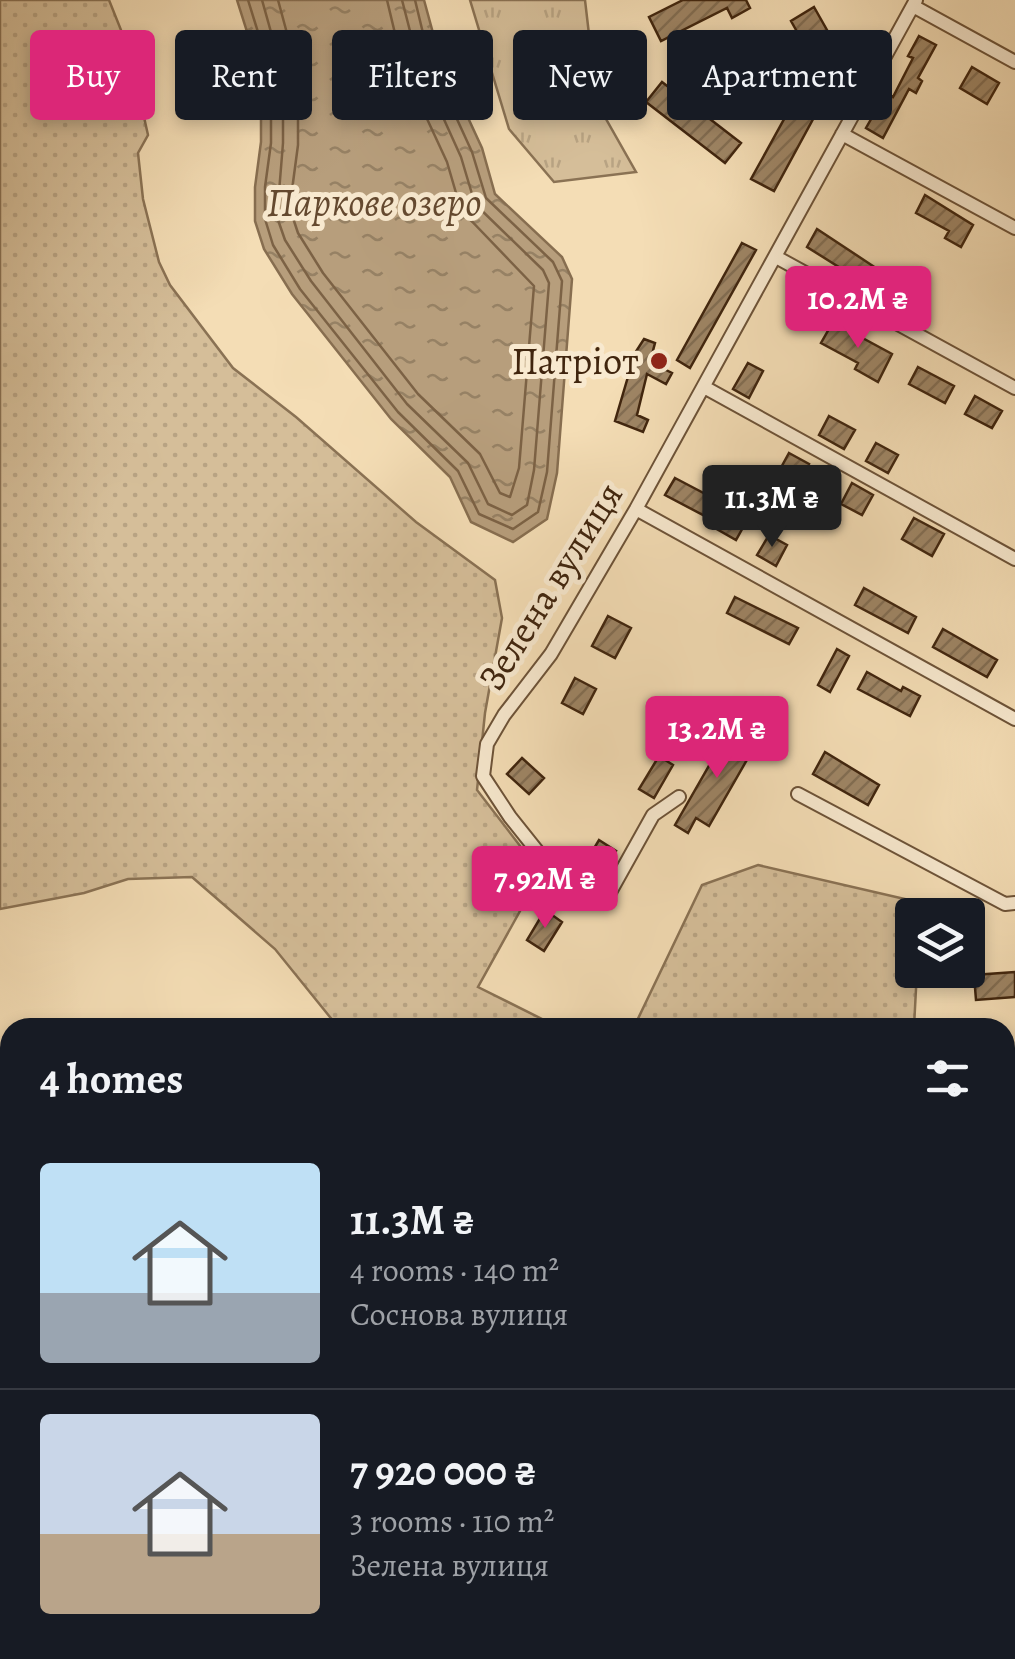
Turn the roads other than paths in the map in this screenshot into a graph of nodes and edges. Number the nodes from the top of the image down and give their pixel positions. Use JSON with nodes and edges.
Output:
{"nodes":[{"id":1,"x":915,"y":3,"type":"edge"},
{"id":2,"x":1015,"y":62,"type":"edge"},
{"id":3,"x":842,"y":134,"type":"junction"},
{"id":4,"x":1015,"y":228,"type":"edge"},
{"id":5,"x":776,"y":257,"type":"junction"},
{"id":6,"x":704,"y":387,"type":"junction"},
{"id":7,"x":1015,"y":388,"type":"edge"},
{"id":8,"x":636,"y":509,"type":"junction"},
{"id":9,"x":1015,"y":559,"type":"edge"},
{"id":10,"x":1015,"y":719,"type":"edge"},
{"id":11,"x":798,"y":794,"type":"dead end"},
{"id":12,"x":678,"y":798,"type":"dead end"},
{"id":13,"x":1015,"y":903,"type":"edge"}],
"edges":[{"from":1,"to":2,"type":"street"},
{"from":1,"to":3,"type":"street","name":"Зелена вулиця"},
{"from":3,"to":4,"type":"street"},
{"from":3,"to":5,"type":"street","name":"Зелена вулиця"},
{"from":5,"to":6,"type":"street","name":"Зелена вулиця"},
{"from":5,"to":7,"type":"street"},
{"from":6,"to":8,"type":"street","name":"Зелена вулиця"},
{"from":6,"to":9,"type":"street"},
{"from":8,"to":10,"type":"street"},
{"from":8,"to":12,"type":"street","name":"Зелена вулиця"},
{"from":11,"to":13,"type":"street"}]}
